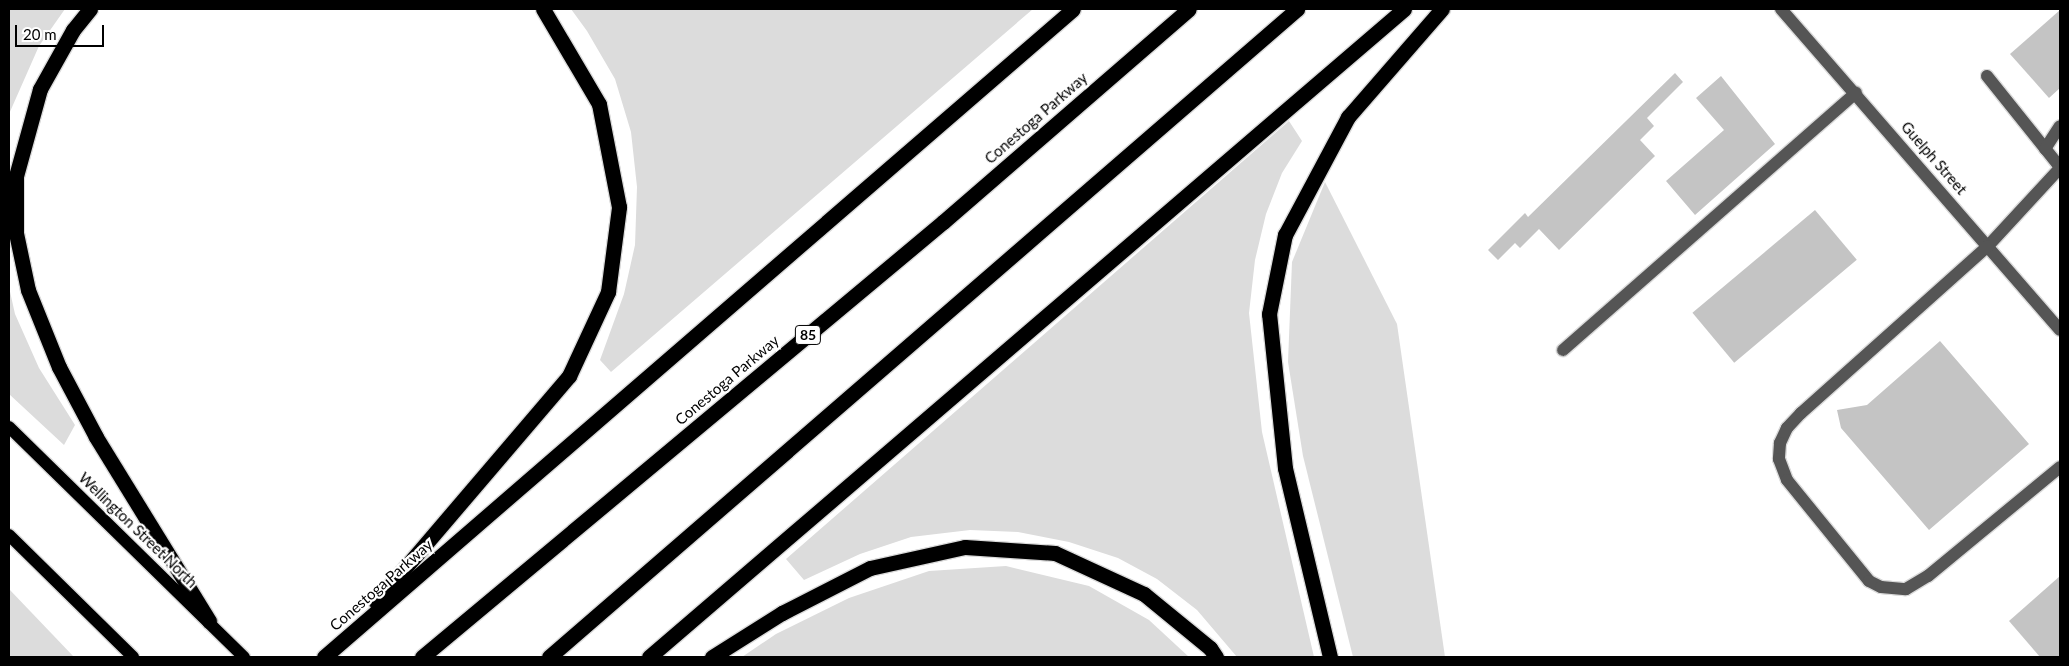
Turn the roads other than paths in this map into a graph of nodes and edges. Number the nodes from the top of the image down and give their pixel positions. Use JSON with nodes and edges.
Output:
{"nodes":[{"id":1,"x":90,"y":9,"type":"edge"},
{"id":2,"x":543,"y":9,"type":"edge"},
{"id":3,"x":1073,"y":9,"type":"edge"},
{"id":4,"x":1189,"y":9,"type":"edge"},
{"id":5,"x":1297,"y":9,"type":"edge"},
{"id":6,"x":1404,"y":9,"type":"edge"},
{"id":7,"x":1442,"y":9,"type":"edge"},
{"id":8,"x":1781,"y":9,"type":"edge"},
{"id":9,"x":1987,"y":76,"type":"dead end"},
{"id":10,"x":1856,"y":93,"type":"junction"},
{"id":11,"x":2060,"y":126,"type":"edge"},
{"id":12,"x":2045,"y":149,"type":"junction"},
{"id":13,"x":2060,"y":167,"type":"edge"},
{"id":14,"x":1988,"y":246,"type":"junction"},
{"id":15,"x":2060,"y":330,"type":"edge"},
{"id":16,"x":1562,"y":350,"type":"dead end"},
{"id":17,"x":9,"y":427,"type":"edge"},
{"id":18,"x":2060,"y":468,"type":"edge"},
{"id":19,"x":9,"y":535,"type":"edge"},
{"id":20,"x":208,"y":621,"type":"junction"},
{"id":21,"x":344,"y":639,"type":"junction"},
{"id":22,"x":133,"y":657,"type":"edge"},
{"id":23,"x":244,"y":657,"type":"edge"},
{"id":24,"x":324,"y":657,"type":"edge"},
{"id":25,"x":422,"y":657,"type":"edge"},
{"id":26,"x":549,"y":657,"type":"edge"},
{"id":27,"x":649,"y":657,"type":"edge"},
{"id":28,"x":712,"y":657,"type":"edge"},
{"id":29,"x":1216,"y":657,"type":"edge"},
{"id":30,"x":1330,"y":657,"type":"edge"}],
"edges":[{"from":1,"to":20,"type":"highway"},
{"from":2,"to":21,"type":"highway"},
{"from":3,"to":21,"type":"highway","name":"Conestoga Parkway"},
{"from":4,"to":25,"type":"highway","name":"Conestoga Parkway","number":"85"},
{"from":5,"to":26,"type":"highway"},
{"from":6,"to":27,"type":"highway"},
{"from":7,"to":30,"type":"highway"},
{"from":8,"to":10,"type":"street","name":"Guelph Street"},
{"from":9,"to":12,"type":"street"},
{"from":10,"to":14,"type":"street","name":"Guelph Street"},
{"from":10,"to":16,"type":"street"},
{"from":11,"to":12,"type":"street"},
{"from":12,"to":13,"type":"street"},
{"from":13,"to":14,"type":"street"},
{"from":14,"to":15,"type":"street","name":"Guelph Street"},
{"from":14,"to":18,"type":"street"},
{"from":17,"to":20,"type":"main road","name":"Wellington Street North"},
{"from":19,"to":22,"type":"main road"},
{"from":20,"to":23,"type":"main road","name":"Wellington Street North"},
{"from":21,"to":24,"type":"highway","name":"Conestoga Parkway"},
{"from":28,"to":29,"type":"highway"}]}
